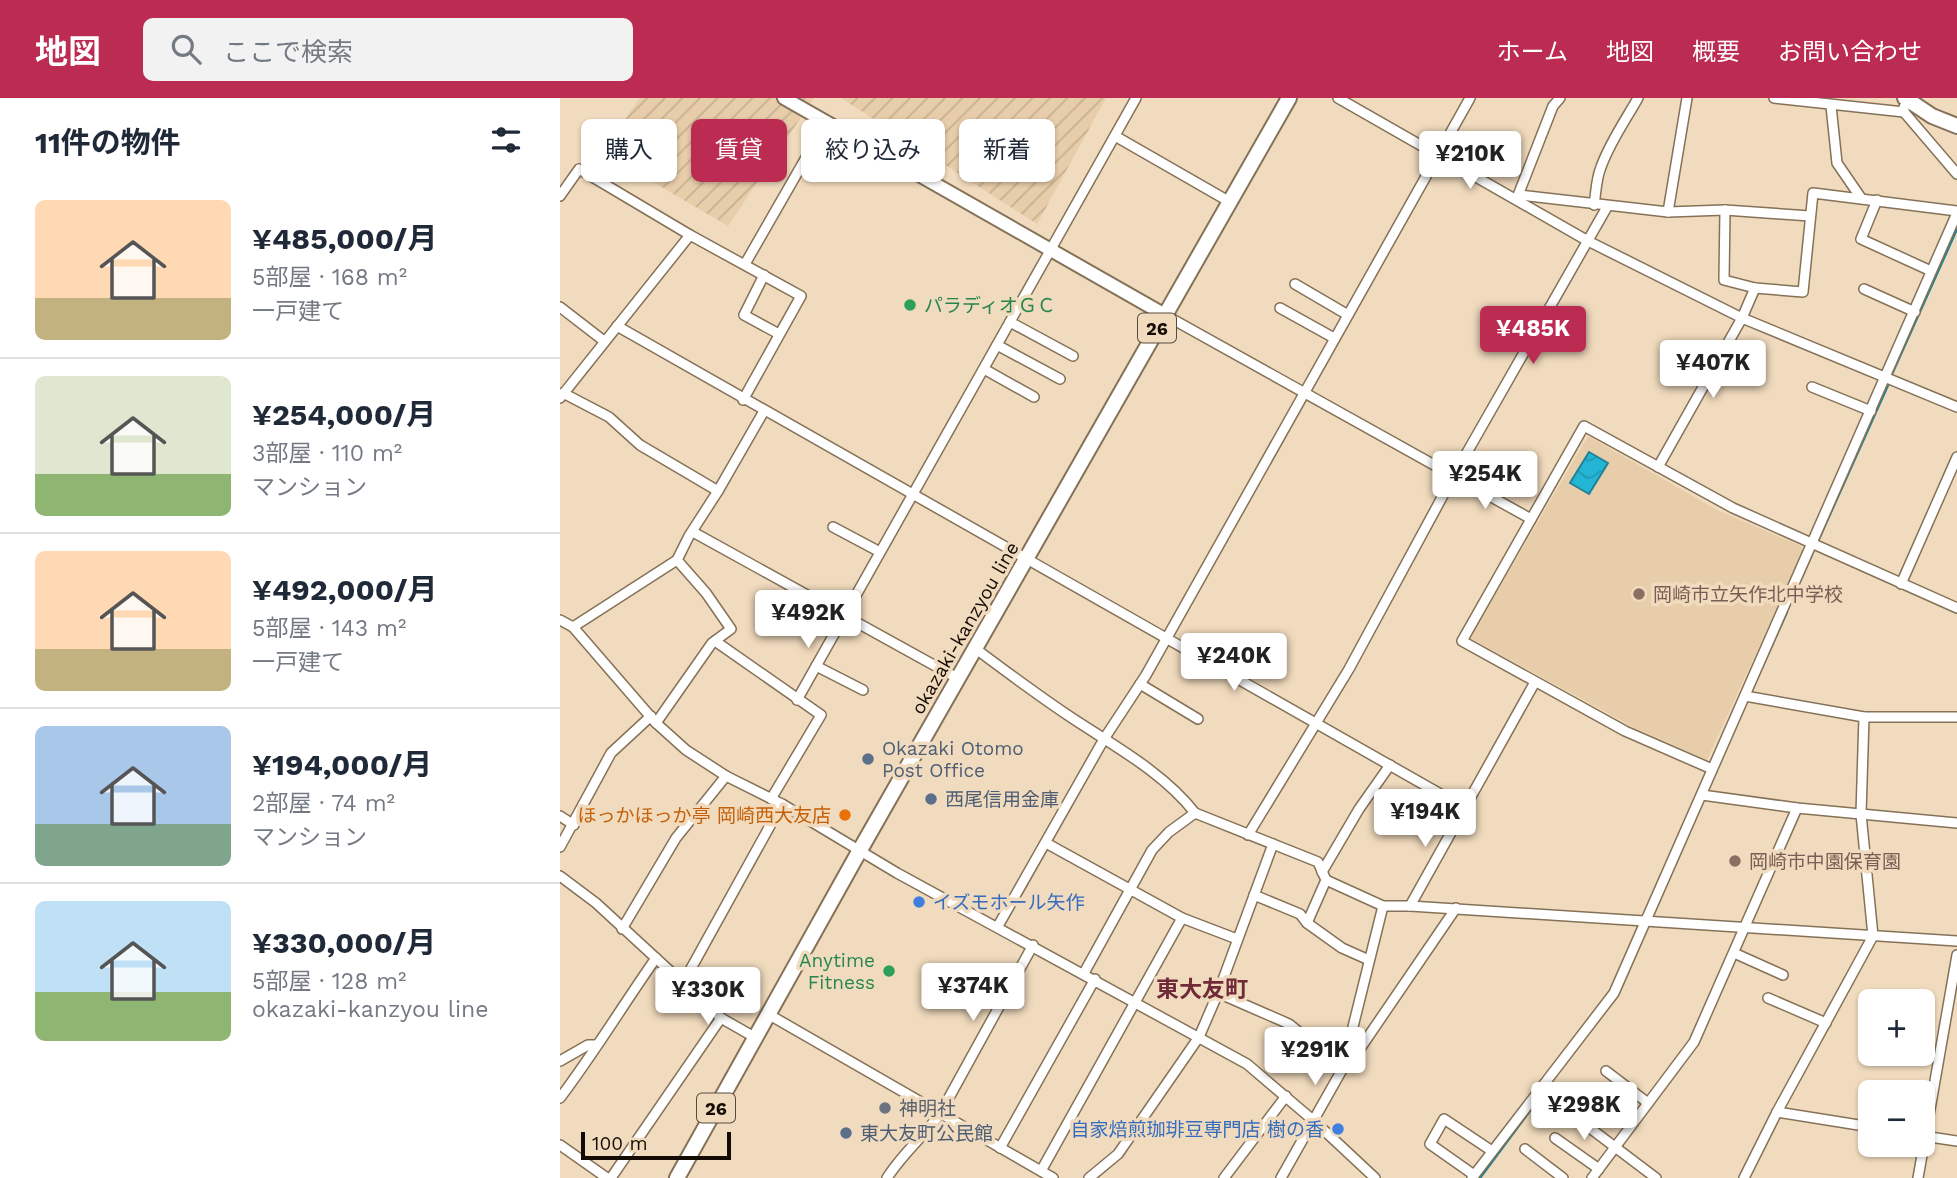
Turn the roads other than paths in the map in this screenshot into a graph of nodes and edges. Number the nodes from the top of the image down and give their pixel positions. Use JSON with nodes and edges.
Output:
{"nodes":[{"id":1,"x":784,"y":98,"type":"edge"},
{"id":2,"x":1136,"y":98,"type":"edge"},
{"id":3,"x":1289,"y":98,"type":"edge"},
{"id":4,"x":1338,"y":98,"type":"edge"},
{"id":5,"x":1470,"y":98,"type":"edge"},
{"id":6,"x":1560,"y":98,"type":"edge"},
{"id":7,"x":1638,"y":98,"type":"edge"},
{"id":8,"x":1687,"y":98,"type":"edge"},
{"id":9,"x":1774,"y":98,"type":"edge"},
{"id":10,"x":1904,"y":103,"type":"edge"},
{"id":11,"x":1831,"y":106,"type":"junction"},
{"id":12,"x":823,"y":119,"type":"edge"},
{"id":13,"x":1957,"y":126,"type":"edge"},
{"id":14,"x":1115,"y":136,"type":"junction"},
{"id":15,"x":1438,"y":156,"type":"junction"},
{"id":16,"x":801,"y":166,"type":"edge"},
{"id":17,"x":1957,"y":174,"type":"edge"},
{"id":18,"x":935,"y":182,"type":"edge"},
{"id":19,"x":560,"y":196,"type":"edge"},
{"id":20,"x":1517,"y":198,"type":"junction"},
{"id":21,"x":1861,"y":198,"type":"junction"},
{"id":22,"x":1877,"y":200,"type":"junction"},
{"id":23,"x":1230,"y":202,"type":"junction"},
{"id":24,"x":1594,"y":205,"type":"junction"},
{"id":25,"x":1607,"y":207,"type":"junction"},
{"id":26,"x":1725,"y":210,"type":"junction"},
{"id":27,"x":1668,"y":212,"type":"junction"},
{"id":28,"x":1957,"y":212,"type":"edge"},
{"id":29,"x":1810,"y":216,"type":"junction"},
{"id":30,"x":690,"y":234,"type":"junction"},
{"id":31,"x":1588,"y":241,"type":"junction"},
{"id":32,"x":1052,"y":248,"type":"junction"},
{"id":33,"x":745,"y":264,"type":"junction"},
{"id":34,"x":1931,"y":271,"type":"junction"},
{"id":35,"x":764,"y":275,"type":"junction"},
{"id":36,"x":1295,"y":284,"type":"dead end"},
{"id":37,"x":1755,"y":288,"type":"junction"},
{"id":38,"x":1864,"y":289,"type":"dead end"},
{"id":39,"x":560,"y":307,"type":"edge"},
{"id":40,"x":1280,"y":308,"type":"dead end"},
{"id":41,"x":1915,"y":312,"type":"junction"},
{"id":42,"x":1165,"y":314,"type":"junction"},
{"id":43,"x":1348,"y":314,"type":"junction"},
{"id":44,"x":1742,"y":318,"type":"junction"},
{"id":45,"x":1010,"y":322,"type":"junction"},
{"id":46,"x":617,"y":326,"type":"junction"},
{"id":47,"x":779,"y":334,"type":"junction"},
{"id":48,"x":1335,"y":338,"type":"junction"},
{"id":49,"x":604,"y":341,"type":"junction"},
{"id":50,"x":997,"y":345,"type":"junction"},
{"id":51,"x":1073,"y":356,"type":"dead end"},
{"id":52,"x":984,"y":369,"type":"junction"},
{"id":53,"x":1886,"y":377,"type":"junction"},
{"id":54,"x":1060,"y":379,"type":"dead end"},
{"id":55,"x":1812,"y":387,"type":"dead end"},
{"id":56,"x":1303,"y":393,"type":"junction"},
{"id":57,"x":562,"y":396,"type":"edge"},
{"id":58,"x":1034,"y":397,"type":"dead end"},
{"id":59,"x":743,"y":400,"type":"junction"},
{"id":60,"x":1957,"y":407,"type":"edge"},
{"id":61,"x":764,"y":411,"type":"junction"},
{"id":62,"x":1871,"y":411,"type":"junction"},
{"id":63,"x":1957,"y":457,"type":"edge"},
{"id":64,"x":1658,"y":467,"type":"junction"},
{"id":65,"x":1453,"y":477,"type":"junction"},
{"id":66,"x":718,"y":491,"type":"junction"},
{"id":67,"x":913,"y":495,"type":"junction"},
{"id":68,"x":1531,"y":519,"type":"junction"},
{"id":69,"x":832,"y":527,"type":"dead end"},
{"id":70,"x":693,"y":532,"type":"junction"},
{"id":71,"x":1812,"y":544,"type":"junction"},
{"id":72,"x":880,"y":552,"type":"junction"},
{"id":73,"x":1026,"y":559,"type":"junction"},
{"id":74,"x":677,"y":560,"type":"junction"},
{"id":75,"x":1901,"y":584,"type":"junction"},
{"id":76,"x":1957,"y":608,"type":"edge"},
{"id":77,"x":845,"y":614,"type":"junction"},
{"id":78,"x":561,"y":621,"type":"edge"},
{"id":79,"x":573,"y":626,"type":"junction"},
{"id":80,"x":1167,"y":636,"type":"junction"},
{"id":81,"x":715,"y":641,"type":"junction"},
{"id":82,"x":976,"y":649,"type":"junction"},
{"id":83,"x":816,"y":666,"type":"junction"},
{"id":84,"x":959,"y":679,"type":"junction"},
{"id":85,"x":1535,"y":682,"type":"junction"},
{"id":86,"x":1140,"y":684,"type":"junction"},
{"id":87,"x":863,"y":691,"type":"dead end"},
{"id":88,"x":1745,"y":696,"type":"junction"},
{"id":89,"x":797,"y":700,"type":"junction"},
{"id":90,"x":1957,"y":717,"type":"edge"},
{"id":91,"x":1864,"y":718,"type":"junction"},
{"id":92,"x":654,"y":719,"type":"junction"},
{"id":93,"x":1198,"y":719,"type":"dead end"},
{"id":94,"x":1316,"y":724,"type":"junction"},
{"id":95,"x":1104,"y":739,"type":"junction"},
{"id":96,"x":1390,"y":765,"type":"junction"},
{"id":97,"x":1712,"y":769,"type":"junction"},
{"id":98,"x":726,"y":776,"type":"junction"},
{"id":99,"x":1702,"y":795,"type":"junction"},
{"id":100,"x":771,"y":799,"type":"junction"},
{"id":101,"x":782,"y":804,"type":"junction"},
{"id":102,"x":1465,"y":808,"type":"junction"},
{"id":103,"x":1797,"y":808,"type":"junction"},
{"id":104,"x":1195,"y":813,"type":"junction"},
{"id":105,"x":1861,"y":814,"type":"junction"},
{"id":106,"x":560,"y":816,"type":"edge"},
{"id":107,"x":1957,"y":823,"type":"edge"},
{"id":108,"x":574,"y":825,"type":"junction"},
{"id":109,"x":1248,"y":835,"type":"junction"},
{"id":110,"x":1046,"y":843,"type":"junction"},
{"id":111,"x":1273,"y":844,"type":"junction"},
{"id":112,"x":560,"y":847,"type":"edge"},
{"id":113,"x":860,"y":850,"type":"junction"},
{"id":114,"x":560,"y":876,"type":"edge"},
{"id":115,"x":1324,"y":876,"type":"junction"},
{"id":116,"x":1130,"y":889,"type":"junction"},
{"id":117,"x":1254,"y":895,"type":"junction"},
{"id":118,"x":1383,"y":906,"type":"junction"},
{"id":119,"x":1410,"y":906,"type":"junction"},
{"id":120,"x":1456,"y":908,"type":"junction"},
{"id":121,"x":1182,"y":918,"type":"junction"},
{"id":122,"x":1645,"y":921,"type":"junction"},
{"id":123,"x":1307,"y":923,"type":"junction"},
{"id":124,"x":998,"y":926,"type":"junction"},
{"id":125,"x":1745,"y":928,"type":"junction"},
{"id":126,"x":622,"y":929,"type":"junction"},
{"id":127,"x":1873,"y":936,"type":"junction"},
{"id":128,"x":1237,"y":939,"type":"junction"},
{"id":129,"x":1957,"y":941,"type":"edge"},
{"id":130,"x":1033,"y":945,"type":"junction"},
{"id":131,"x":1734,"y":953,"type":"junction"},
{"id":132,"x":1957,"y":955,"type":"edge"},
{"id":133,"x":656,"y":958,"type":"junction"},
{"id":134,"x":1369,"y":960,"type":"junction"},
{"id":135,"x":1084,"y":973,"type":"junction"},
{"id":136,"x":1783,"y":975,"type":"dead end"},
{"id":137,"x":1095,"y":979,"type":"junction"},
{"id":138,"x":683,"y":983,"type":"junction"},
{"id":139,"x":1218,"y":993,"type":"junction"},
{"id":140,"x":1954,"y":994,"type":"edge"},
{"id":141,"x":1768,"y":998,"type":"dead end"},
{"id":142,"x":1135,"y":1001,"type":"junction"},
{"id":143,"x":768,"y":1014,"type":"junction"},
{"id":144,"x":721,"y":1018,"type":"junction"},
{"id":145,"x":1826,"y":1023,"type":"junction"},
{"id":146,"x":1199,"y":1037,"type":"junction"},
{"id":147,"x":756,"y":1038,"type":"junction"},
{"id":148,"x":596,"y":1045,"type":"junction"},
{"id":149,"x":560,"y":1061,"type":"edge"},
{"id":150,"x":1343,"y":1068,"type":"junction"},
{"id":151,"x":1606,"y":1071,"type":"dead end"},
{"id":152,"x":1935,"y":1087,"type":"edge"},
{"id":153,"x":1587,"y":1092,"type":"dead end"},
{"id":154,"x":1286,"y":1096,"type":"junction"},
{"id":155,"x":560,"y":1098,"type":"edge"},
{"id":156,"x":1648,"y":1103,"type":"junction"},
{"id":157,"x":1777,"y":1112,"type":"junction"},
{"id":158,"x":1570,"y":1113,"type":"dead end"},
{"id":159,"x":940,"y":1114,"type":"junction"},
{"id":160,"x":1314,"y":1121,"type":"junction"},
{"id":161,"x":1632,"y":1124,"type":"junction"},
{"id":162,"x":1858,"y":1125,"type":"edge"},
{"id":163,"x":1555,"y":1138,"type":"dead end"},
{"id":164,"x":1935,"y":1138,"type":"edge"},
{"id":165,"x":1957,"y":1141,"type":"edge"},
{"id":166,"x":560,"y":1145,"type":"edge"},
{"id":167,"x":1615,"y":1146,"type":"junction"},
{"id":168,"x":1000,"y":1149,"type":"junction"},
{"id":169,"x":1525,"y":1149,"type":"dead end"},
{"id":170,"x":1492,"y":1151,"type":"junction"},
{"id":171,"x":1922,"y":1157,"type":"edge"},
{"id":172,"x":1599,"y":1169,"type":"junction"},
{"id":173,"x":1041,"y":1171,"type":"junction"},
{"id":174,"x":1473,"y":1177,"type":"edge"},
{"id":175,"x":609,"y":1178,"type":"edge"},
{"id":176,"x":677,"y":1178,"type":"edge"},
{"id":177,"x":887,"y":1178,"type":"edge"},
{"id":178,"x":1053,"y":1178,"type":"edge"},
{"id":179,"x":1089,"y":1178,"type":"edge"},
{"id":180,"x":1224,"y":1178,"type":"edge"},
{"id":181,"x":1281,"y":1178,"type":"edge"},
{"id":182,"x":1374,"y":1178,"type":"edge"},
{"id":183,"x":1563,"y":1178,"type":"edge"},
{"id":184,"x":1592,"y":1178,"type":"edge"},
{"id":185,"x":1656,"y":1178,"type":"edge"},
{"id":186,"x":1744,"y":1178,"type":"edge"},
{"id":187,"x":1919,"y":1178,"type":"edge"}],
"edges":[{"from":1,"to":12,"type":"street"},
{"from":2,"to":14,"type":"street"},
{"from":3,"to":23,"type":"main road","name":"okazaki-kanzyou line","number":"26"},
{"from":4,"to":15,"type":"street"},
{"from":5,"to":15,"type":"street"},
{"from":6,"to":20,"type":"street"},
{"from":7,"to":24,"type":"street"},
{"from":8,"to":27,"type":"street"},
{"from":9,"to":11,"type":"street"},
{"from":10,"to":11,"type":"street"},
{"from":10,"to":13,"type":"main road"},
{"from":10,"to":17,"type":"street"},
{"from":11,"to":21,"type":"street"},
{"from":14,"to":23,"type":"street"},
{"from":14,"to":32,"type":"street"},
{"from":15,"to":20,"type":"street"},
{"from":15,"to":43,"type":"street"},
{"from":16,"to":33,"type":"street"},
{"from":18,"to":32,"type":"street"},
{"from":19,"to":30,"type":"street"},
{"from":20,"to":24,"type":"street"},
{"from":20,"to":31,"type":"street"},
{"from":21,"to":22,"type":"street"},
{"from":21,"to":29,"type":"street"},
{"from":22,"to":28,"type":"street"},
{"from":22,"to":34,"type":"street"},
{"from":23,"to":42,"type":"main road","name":"okazaki-kanzyou line","number":"26"},
{"from":24,"to":25,"type":"street"},
{"from":25,"to":27,"type":"street"},
{"from":25,"to":31,"type":"street"},
{"from":26,"to":27,"type":"street"},
{"from":26,"to":29,"type":"street"},
{"from":26,"to":37,"type":"street"},
{"from":28,"to":34,"type":"street"},
{"from":29,"to":37,"type":"street"},
{"from":30,"to":33,"type":"street"},
{"from":30,"to":46,"type":"street"},
{"from":31,"to":44,"type":"street"},
{"from":31,"to":65,"type":"street"},
{"from":32,"to":42,"type":"street"},
{"from":32,"to":45,"type":"street"},
{"from":33,"to":35,"type":"street"},
{"from":34,"to":41,"type":"street"},
{"from":35,"to":47,"type":"street"},
{"from":35,"to":47,"type":"street"},
{"from":36,"to":43,"type":"street"},
{"from":37,"to":44,"type":"street"},
{"from":38,"to":41,"type":"street"},
{"from":39,"to":49,"type":"street"},
{"from":40,"to":48,"type":"street"},
{"from":41,"to":53,"type":"street"},
{"from":42,"to":56,"type":"street"},
{"from":42,"to":73,"type":"main road","name":"okazaki-kanzyou line","number":"26"},
{"from":43,"to":48,"type":"street"},
{"from":44,"to":53,"type":"street"},
{"from":44,"to":64,"type":"street"},
{"from":45,"to":50,"type":"street"},
{"from":45,"to":51,"type":"street"},
{"from":46,"to":49,"type":"street"},
{"from":46,"to":59,"type":"street"},
{"from":47,"to":59,"type":"street"},
{"from":48,"to":56,"type":"street"},
{"from":49,"to":57,"type":"street"},
{"from":50,"to":52,"type":"street"},
{"from":50,"to":54,"type":"street"},
{"from":52,"to":58,"type":"street"},
{"from":52,"to":67,"type":"street"},
{"from":53,"to":60,"type":"street"},
{"from":53,"to":62,"type":"street"},
{"from":55,"to":62,"type":"street"},
{"from":56,"to":65,"type":"street"},
{"from":56,"to":80,"type":"street"},
{"from":57,"to":66,"type":"street"},
{"from":59,"to":61,"type":"street"},
{"from":61,"to":66,"type":"street"},
{"from":61,"to":67,"type":"street"},
{"from":62,"to":71,"type":"street"},
{"from":63,"to":75,"type":"street"},
{"from":64,"to":68,"type":"street"},
{"from":64,"to":71,"type":"street"},
{"from":65,"to":68,"type":"street"},
{"from":65,"to":94,"type":"street"},
{"from":66,"to":70,"type":"street"},
{"from":67,"to":72,"type":"street"},
{"from":67,"to":73,"type":"street"},
{"from":68,"to":85,"type":"street"},
{"from":69,"to":72,"type":"street"},
{"from":70,"to":74,"type":"street"},
{"from":70,"to":77,"type":"street"},
{"from":71,"to":75,"type":"street"},
{"from":71,"to":88,"type":"street"},
{"from":72,"to":77,"type":"street"},
{"from":73,"to":80,"type":"street"},
{"from":73,"to":82,"type":"main road","name":"okazaki-kanzyou line","number":"26"},
{"from":74,"to":79,"type":"street"},
{"from":74,"to":81,"type":"street"},
{"from":75,"to":76,"type":"street"},
{"from":77,"to":83,"type":"street"},
{"from":77,"to":84,"type":"street"},
{"from":78,"to":79,"type":"street"},
{"from":79,"to":92,"type":"street"},
{"from":80,"to":86,"type":"street"},
{"from":80,"to":94,"type":"street"},
{"from":81,"to":89,"type":"street"},
{"from":81,"to":92,"type":"street"},
{"from":82,"to":84,"type":"main road","name":"okazaki-kanzyou line","number":"26"},
{"from":82,"to":95,"type":"street"},
{"from":83,"to":87,"type":"street"},
{"from":83,"to":89,"type":"street"},
{"from":84,"to":113,"type":"main road","name":"okazaki-kanzyou line","number":"26"},
{"from":85,"to":97,"type":"street"},
{"from":85,"to":102,"type":"street"},
{"from":86,"to":93,"type":"street"},
{"from":86,"to":95,"type":"street"},
{"from":88,"to":91,"type":"street"},
{"from":88,"to":97,"type":"street"},
{"from":89,"to":100,"type":"street"},
{"from":90,"to":91,"type":"street"},
{"from":91,"to":105,"type":"street"},
{"from":92,"to":98,"type":"street"},
{"from":92,"to":108,"type":"street"},
{"from":94,"to":96,"type":"street"},
{"from":94,"to":109,"type":"street"},
{"from":95,"to":104,"type":"street"},
{"from":95,"to":110,"type":"street"},
{"from":96,"to":102,"type":"street"},
{"from":96,"to":115,"type":"street"},
{"from":97,"to":99,"type":"street"},
{"from":98,"to":100,"type":"street"},
{"from":98,"to":126,"type":"street"},
{"from":99,"to":103,"type":"street"},
{"from":99,"to":122,"type":"street"},
{"from":100,"to":101,"type":"street"},
{"from":101,"to":113,"type":"street"},
{"from":101,"to":138,"type":"street"},
{"from":102,"to":119,"type":"street"},
{"from":103,"to":105,"type":"street"},
{"from":103,"to":125,"type":"street"},
{"from":104,"to":109,"type":"street"},
{"from":104,"to":116,"type":"street"},
{"from":105,"to":107,"type":"street"},
{"from":105,"to":127,"type":"street"},
{"from":106,"to":108,"type":"street"},
{"from":108,"to":112,"type":"street"},
{"from":109,"to":111,"type":"street"},
{"from":110,"to":116,"type":"street"},
{"from":110,"to":124,"type":"street"},
{"from":111,"to":115,"type":"street"},
{"from":111,"to":117,"type":"street"},
{"from":113,"to":124,"type":"street"},
{"from":113,"to":143,"type":"main road","name":"okazaki-kanzyou line","number":"26"},
{"from":114,"to":126,"type":"street"},
{"from":115,"to":118,"type":"street"},
{"from":115,"to":123,"type":"street"},
{"from":116,"to":121,"type":"street"},
{"from":116,"to":135,"type":"street"},
{"from":117,"to":123,"type":"street"},
{"from":117,"to":128,"type":"street"},
{"from":118,"to":119,"type":"street"},
{"from":118,"to":134,"type":"street"},
{"from":119,"to":120,"type":"street"},
{"from":120,"to":122,"type":"street"},
{"from":120,"to":150,"type":"street"},
{"from":121,"to":128,"type":"street"},
{"from":121,"to":142,"type":"street"},
{"from":122,"to":125,"type":"street"},
{"from":122,"to":170,"type":"street"},
{"from":123,"to":134,"type":"street"},
{"from":124,"to":130,"type":"street"},
{"from":125,"to":127,"type":"street"},
{"from":125,"to":131,"type":"street"},
{"from":126,"to":133,"type":"street"},
{"from":127,"to":129,"type":"street"},
{"from":127,"to":145,"type":"street"},
{"from":128,"to":139,"type":"street"},
{"from":130,"to":135,"type":"street"},
{"from":130,"to":159,"type":"street"},
{"from":131,"to":136,"type":"street"},
{"from":131,"to":156,"type":"street"},
{"from":132,"to":140,"type":"street"},
{"from":133,"to":138,"type":"street"},
{"from":133,"to":148,"type":"street"},
{"from":134,"to":150,"type":"street"},
{"from":135,"to":137,"type":"street"},
{"from":137,"to":142,"type":"street"},
{"from":137,"to":168,"type":"street"},
{"from":138,"to":144,"type":"street"},
{"from":139,"to":146,"type":"street"},
{"from":139,"to":150,"type":"street"},
{"from":140,"to":152,"type":"street"},
{"from":141,"to":145,"type":"street"},
{"from":142,"to":146,"type":"street"},
{"from":142,"to":173,"type":"street"},
{"from":143,"to":147,"type":"main road","name":"okazaki-kanzyou line","number":"26"},
{"from":143,"to":159,"type":"street"},
{"from":144,"to":147,"type":"street"},
{"from":144,"to":175,"type":"street"},
{"from":145,"to":157,"type":"street"},
{"from":146,"to":154,"type":"street"},
{"from":146,"to":179,"type":"street"},
{"from":147,"to":176,"type":"main road","name":"okazaki-kanzyou line","number":"26"},
{"from":148,"to":149,"type":"street"},
{"from":148,"to":155,"type":"street"},
{"from":150,"to":160,"type":"street"},
{"from":151,"to":156,"type":"street"},
{"from":153,"to":161,"type":"street"},
{"from":154,"to":160,"type":"street"},
{"from":154,"to":180,"type":"street"},
{"from":156,"to":161,"type":"street"},
{"from":157,"to":162,"type":"street"},
{"from":157,"to":186,"type":"street"},
{"from":158,"to":167,"type":"street"},
{"from":159,"to":168,"type":"street"},
{"from":159,"to":177,"type":"street"},
{"from":160,"to":181,"type":"street"},
{"from":160,"to":182,"type":"street"},
{"from":161,"to":167,"type":"street"},
{"from":163,"to":172,"type":"street"},
{"from":164,"to":165,"type":"street"},
{"from":166,"to":175,"type":"street"},
{"from":167,"to":172,"type":"street"},
{"from":167,"to":185,"type":"street"},
{"from":168,"to":173,"type":"street"},
{"from":169,"to":183,"type":"street"},
{"from":170,"to":174,"type":"street"},
{"from":170,"to":174,"type":"street"},
{"from":171,"to":187,"type":"street"},
{"from":172,"to":184,"type":"street"},
{"from":173,"to":178,"type":"street"}]}
